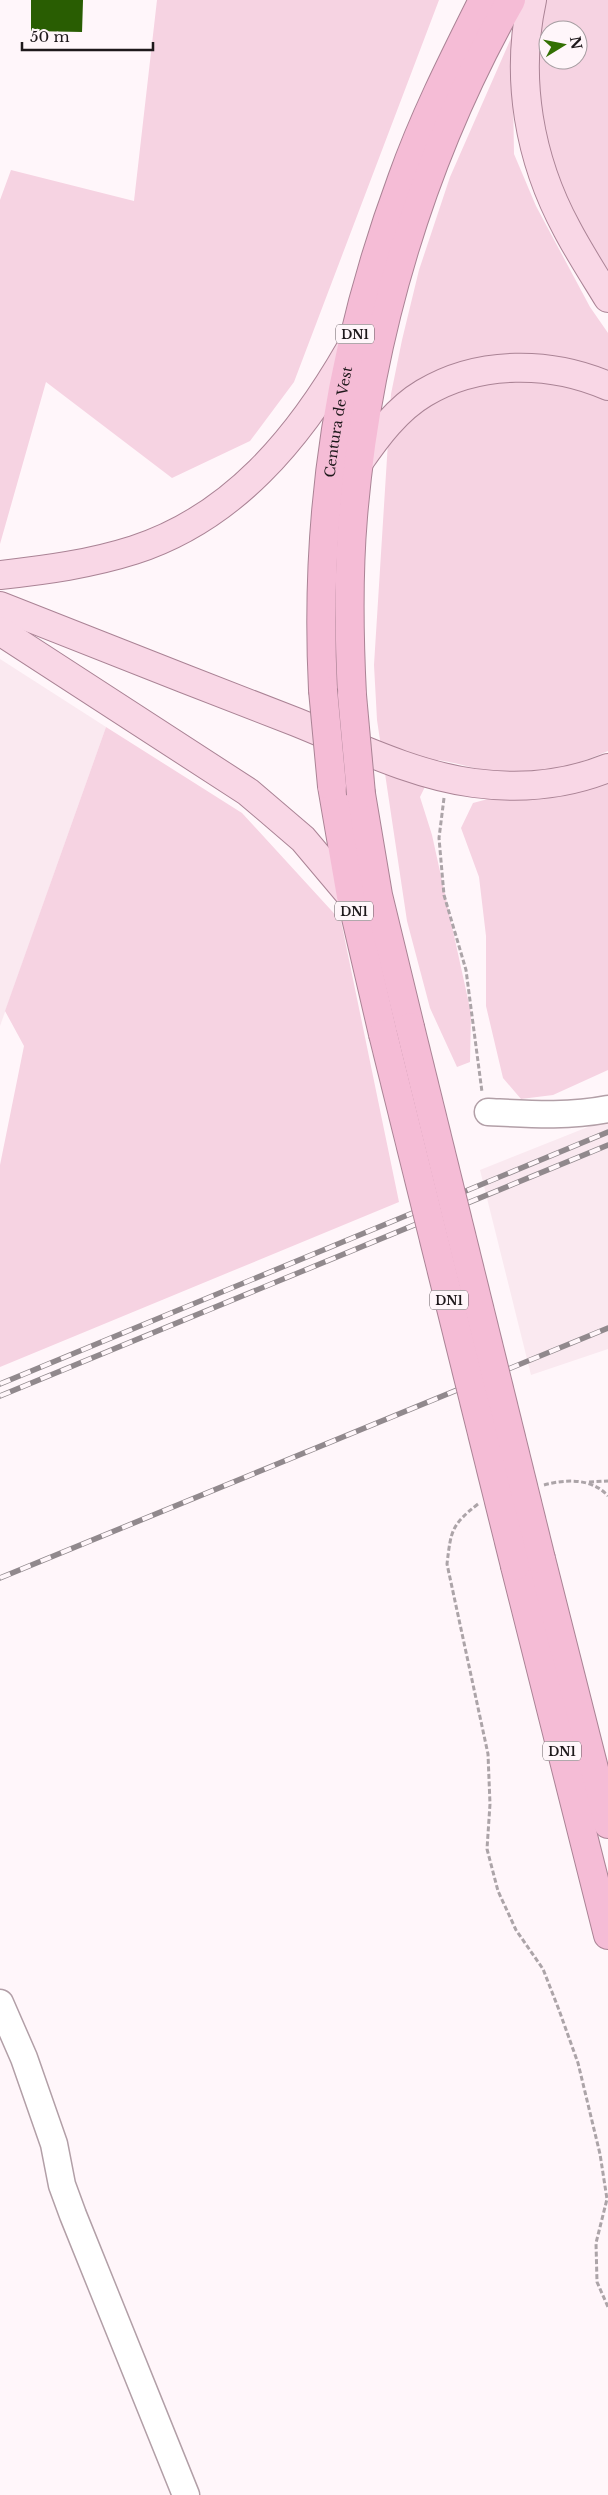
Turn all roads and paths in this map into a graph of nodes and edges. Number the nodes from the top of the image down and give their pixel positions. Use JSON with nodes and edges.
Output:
{"nodes":[{"id":1,"x":483,"y":0,"type":"edge"},
{"id":2,"x":511,"y":0,"type":"edge"},
{"id":3,"x":532,"y":0,"type":"edge"},
{"id":4,"x":608,"y":298,"type":"edge"},
{"id":5,"x":351,"y":347,"type":"junction"},
{"id":6,"x":608,"y":386,"type":"edge"},
{"id":7,"x":359,"y":462,"type":"junction"},
{"id":8,"x":0,"y":575,"type":"edge"},
{"id":9,"x":0,"y":606,"type":"edge"},
{"id":10,"x":0,"y":631,"type":"edge"},
{"id":11,"x":608,"y":768,"type":"edge"},
{"id":12,"x":448,"y":778,"type":"junction"},
{"id":13,"x":351,"y":896,"type":"junction"},
{"id":14,"x":608,"y":1109,"type":"edge"},
{"id":15,"x":488,"y":1112,"type":"joint"},
{"id":16,"x":608,"y":1481,"type":"edge"},
{"id":17,"x":587,"y":1482,"type":"junction"},
{"id":18,"x":539,"y":1486,"type":"dead end"},
{"id":19,"x":608,"y":1496,"type":"edge"},
{"id":20,"x":487,"y":1501,"type":"dead end"},
{"id":21,"x":608,"y":1824,"type":"edge"},
{"id":22,"x":608,"y":1935,"type":"edge"},
{"id":23,"x":0,"y":2003,"type":"edge"},
{"id":24,"x":608,"y":2307,"type":"edge"},
{"id":25,"x":186,"y":2495,"type":"edge"}],
"edges":[{"from":1,"to":5,"type":"highway","name":"Centura de Vest","number":"DN1"},
{"from":2,"to":7,"type":"highway","number":"DN1"},
{"from":3,"to":4,"type":"main road"},
{"from":5,"to":8,"type":"main road"},
{"from":5,"to":13,"type":"highway","name":"Centura de Vest","number":"DN1","bridge":true},
{"from":6,"to":7,"type":"main road"},
{"from":7,"to":21,"type":"highway","number":"DN1","bridge":true},
{"from":9,"to":12,"type":"main road"},
{"from":10,"to":13,"type":"main road"},
{"from":11,"to":12,"type":"main road"},
{"from":12,"to":15,"type":"path"},
{"from":13,"to":22,"type":"highway","number":"DN1","bridge":true},
{"from":14,"to":15,"type":"street"},
{"from":16,"to":17,"type":"path"},
{"from":17,"to":18,"type":"path"},
{"from":17,"to":19,"type":"path"},
{"from":20,"to":24,"type":"path"},
{"from":23,"to":25,"type":"street"}]}
